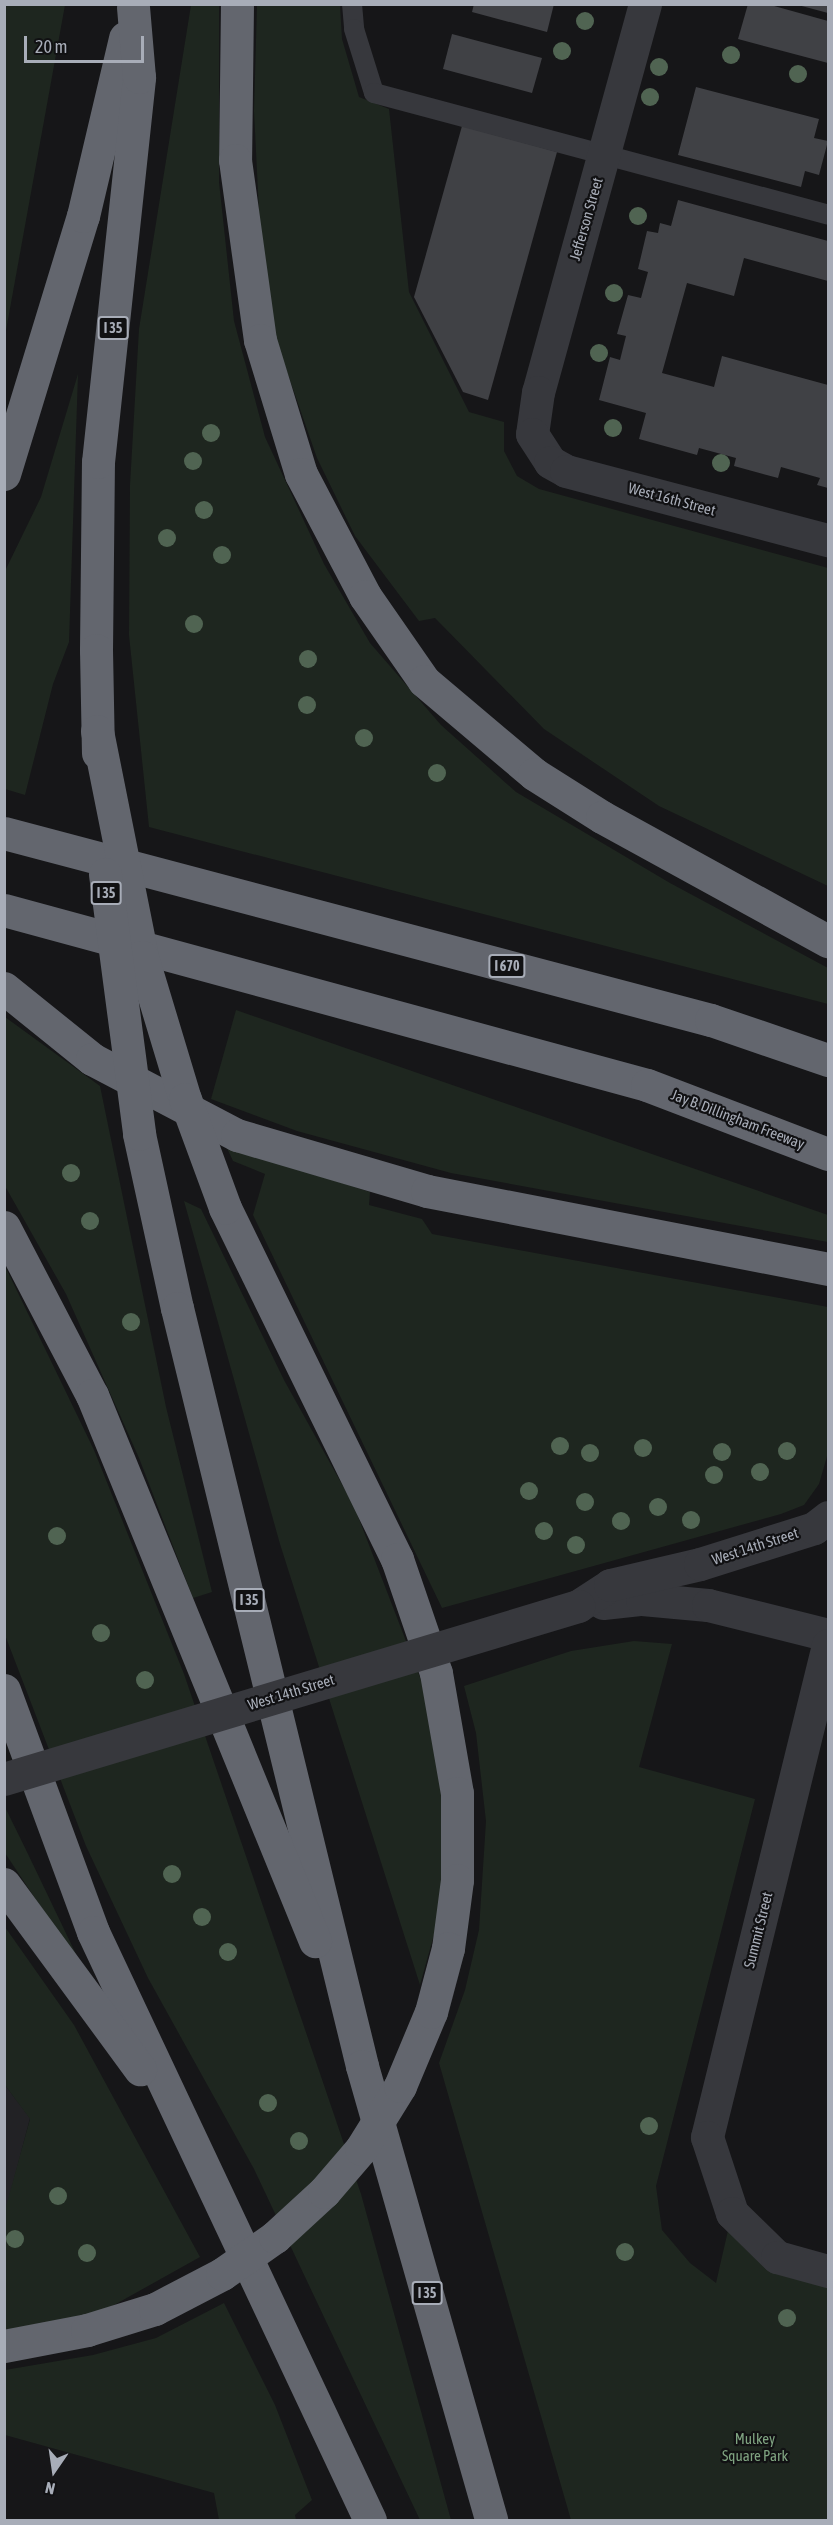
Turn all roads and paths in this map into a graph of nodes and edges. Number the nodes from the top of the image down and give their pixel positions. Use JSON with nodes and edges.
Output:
{"nodes":[{"id":1,"x":237,"y":4,"type":"edge"},
{"id":2,"x":352,"y":4,"type":"edge"},
{"id":3,"x":645,"y":4,"type":"edge"},
{"id":4,"x":133,"y":6,"type":"edge"},
{"id":5,"x":604,"y":154,"type":"junction"},
{"id":6,"x":828,"y":215,"type":"edge"},
{"id":7,"x":532,"y":435,"type":"joint"},
{"id":8,"x":4,"y":474,"type":"edge"},
{"id":9,"x":828,"y":540,"type":"edge"},
{"id":10,"x":97,"y":731,"type":"junction"},
{"id":11,"x":4,"y":833,"type":"edge"},
{"id":12,"x":4,"y":910,"type":"edge"},
{"id":13,"x":828,"y":941,"type":"edge"},
{"id":14,"x":4,"y":988,"type":"edge"},
{"id":15,"x":828,"y":1060,"type":"edge"},
{"id":16,"x":828,"y":1154,"type":"edge"},
{"id":17,"x":4,"y":1227,"type":"edge"},
{"id":18,"x":828,"y":1269,"type":"edge"},
{"id":19,"x":828,"y":1516,"type":"edge"},
{"id":20,"x":578,"y":1606,"type":"junction"},
{"id":21,"x":828,"y":1635,"type":"edge"},
{"id":22,"x":828,"y":1646,"type":"edge"},
{"id":23,"x":4,"y":1690,"type":"edge"},
{"id":24,"x":4,"y":1779,"type":"edge"},
{"id":25,"x":4,"y":1884,"type":"edge"},
{"id":26,"x":362,"y":2066,"type":"junction"},
{"id":27,"x":180,"y":2123,"type":"junction"},
{"id":28,"x":828,"y":2271,"type":"edge"},
{"id":29,"x":4,"y":2346,"type":"edge"},
{"id":30,"x":306,"y":2383,"type":"junction"},
{"id":31,"x":344,"y":2520,"type":"edge"},
{"id":32,"x":370,"y":2520,"type":"edge"},
{"id":33,"x":491,"y":2520,"type":"edge"}],
"edges":[{"from":1,"to":13,"type":"highway"},
{"from":2,"to":5,"type":"lane"},
{"from":3,"to":5,"type":"street","name":"Jefferson Street"},
{"from":4,"to":8,"type":"highway"},
{"from":4,"to":10,"type":"highway","number":"I 35","bridge":true},
{"from":5,"to":6,"type":"lane"},
{"from":5,"to":7,"type":"street","name":"Jefferson Street"},
{"from":7,"to":9,"type":"street","name":"West 16th Street"},
{"from":10,"to":26,"type":"highway","number":"I 35","bridge":true},
{"from":10,"to":29,"type":"highway","bridge":true},
{"from":11,"to":15,"type":"highway","number":"I 670"},
{"from":12,"to":16,"type":"highway","name":"Jay B. Dillingham Freeway"},
{"from":14,"to":18,"type":"highway"},
{"from":17,"to":26,"type":"highway","number":"I 35"},
{"from":19,"to":20,"type":"street","name":"West 14th Street"},
{"from":20,"to":21,"type":"street","name":"West 14th Street"},
{"from":20,"to":24,"type":"street","name":"West 14th Street","bridge":true},
{"from":22,"to":28,"type":"street","name":"Summit Street"},
{"from":23,"to":27,"type":"highway"},
{"from":25,"to":27,"type":"highway"},
{"from":26,"to":33,"type":"highway","number":"I 35"},
{"from":27,"to":30,"type":"highway"},
{"from":30,"to":31,"type":"highway"},
{"from":30,"to":32,"type":"highway"}]}
